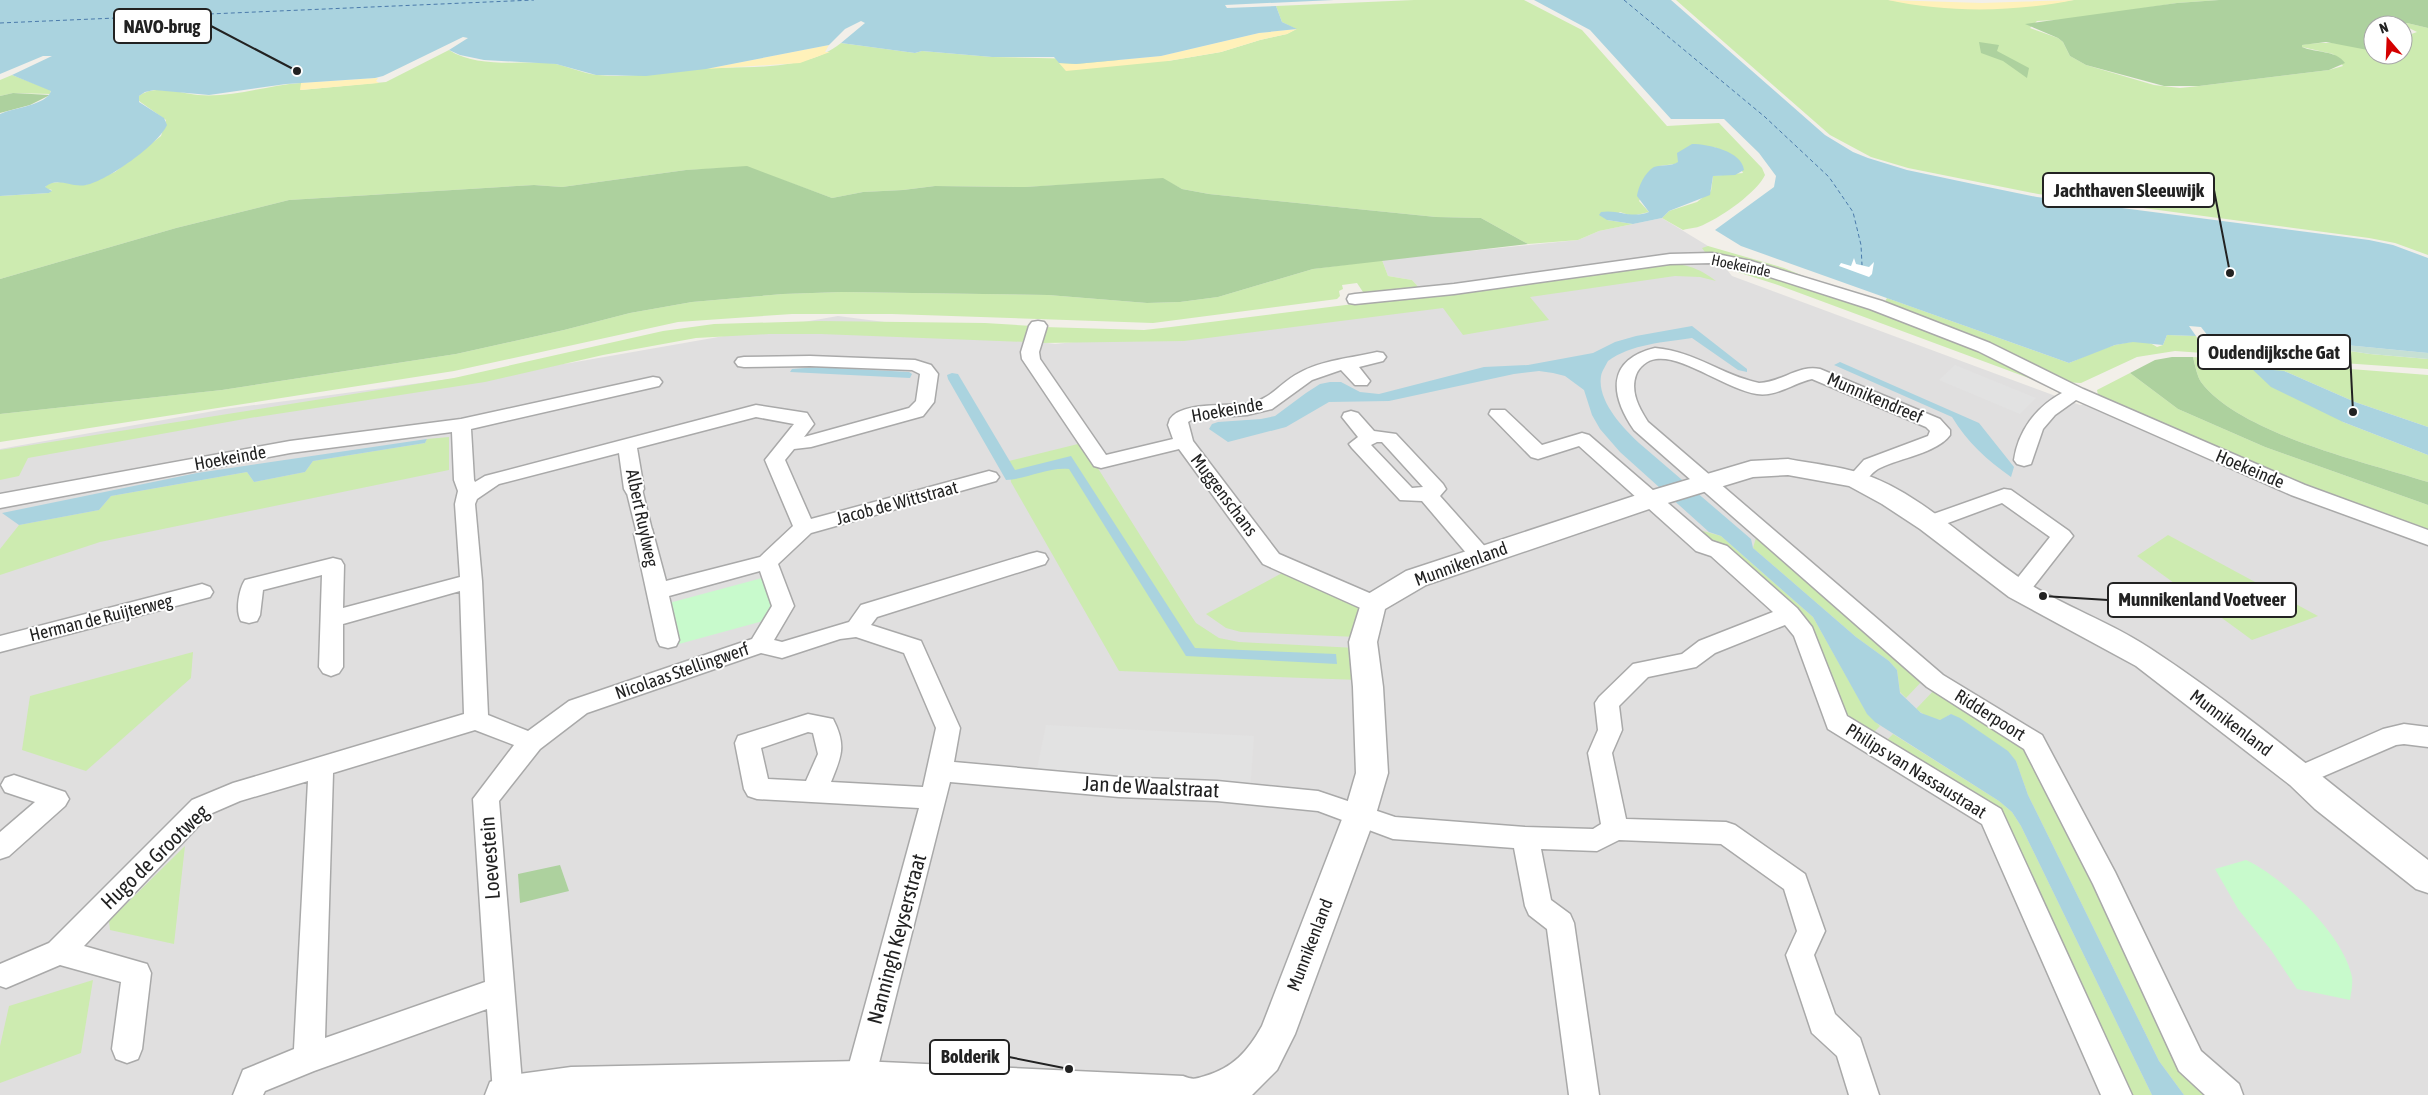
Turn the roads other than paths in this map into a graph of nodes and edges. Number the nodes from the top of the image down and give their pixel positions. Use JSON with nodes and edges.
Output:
{"nodes":[{"id":1,"x":1355,"y":299,"type":"dead end"},
{"id":2,"x":1038,"y":326,"type":"dead end"},
{"id":3,"x":1377,"y":357,"type":"dead end"},
{"id":4,"x":744,"y":362,"type":"dead end"},
{"id":5,"x":1347,"y":364,"type":"junction"},
{"id":6,"x":1361,"y":381,"type":"dead end"},
{"id":7,"x":653,"y":382,"type":"dead end"},
{"id":8,"x":2076,"y":393,"type":"junction"},
{"id":9,"x":1498,"y":414,"type":"dead end"},
{"id":10,"x":1351,"y":417,"type":"dead end"},
{"id":11,"x":461,"y":425,"type":"junction"},
{"id":12,"x":1370,"y":438,"type":"junction"},
{"id":13,"x":1184,"y":442,"type":"junction"},
{"id":14,"x":627,"y":444,"type":"junction"},
{"id":15,"x":786,"y":444,"type":"junction"},
{"id":16,"x":2024,"y":460,"type":"dead end"},
{"id":17,"x":989,"y":477,"type":"dead end"},
{"id":18,"x":1856,"y":480,"type":"junction"},
{"id":19,"x":1702,"y":484,"type":"junction"},
{"id":20,"x":634,"y":490,"type":"joint"},
{"id":21,"x":1427,"y":494,"type":"junction"},
{"id":22,"x":468,"y":496,"type":"junction"},
{"id":23,"x":1658,"y":497,"type":"junction"},
{"id":24,"x":0,"y":501,"type":"edge"},
{"id":25,"x":1929,"y":523,"type":"junction"},
{"id":26,"x":804,"y":528,"type":"junction"},
{"id":27,"x":645,"y":534,"type":"joint"},
{"id":28,"x":2428,"y":538,"type":"edge"},
{"id":29,"x":1482,"y":556,"type":"junction"},
{"id":30,"x":1037,"y":559,"type":"dead end"},
{"id":31,"x":767,"y":562,"type":"junction"},
{"id":32,"x":470,"y":582,"type":"junction"},
{"id":33,"x":2019,"y":590,"type":"junction"},
{"id":34,"x":658,"y":591,"type":"junction"},
{"id":35,"x":202,"y":592,"type":"dead end"},
{"id":36,"x":1373,"y":604,"type":"junction"},
{"id":37,"x":1789,"y":614,"type":"junction"},
{"id":38,"x":250,"y":615,"type":"dead end"},
{"id":39,"x":332,"y":620,"type":"junction"},
{"id":40,"x":856,"y":629,"type":"junction"},
{"id":41,"x":668,"y":640,"type":"dead end"},
{"id":42,"x":0,"y":644,"type":"edge"},
{"id":43,"x":760,"y":645,"type":"junction"},
{"id":44,"x":331,"y":667,"type":"dead end"},
{"id":45,"x":476,"y":720,"type":"junction"},
{"id":46,"x":2428,"y":737,"type":"edge"},
{"id":47,"x":531,"y":742,"type":"junction"},
{"id":48,"x":321,"y":767,"type":"junction"},
{"id":49,"x":940,"y":771,"type":"junction"},
{"id":50,"x":2301,"y":776,"type":"junction"},
{"id":51,"x":14,"y":785,"type":"dead end"},
{"id":52,"x":814,"y":792,"type":"dead end"},
{"id":53,"x":934,"y":798,"type":"junction"},
{"id":54,"x":1360,"y":814,"type":"junction"},
{"id":55,"x":1615,"y":829,"type":"junction"},
{"id":56,"x":1525,"y":838,"type":"junction"},
{"id":57,"x":0,"y":848,"type":"edge"},
{"id":58,"x":2428,"y":880,"type":"edge"},
{"id":59,"x":60,"y":952,"type":"junction"},
{"id":60,"x":6,"y":975,"type":"dead end"},
{"id":61,"x":499,"y":991,"type":"junction"},
{"id":62,"x":127,"y":1048,"type":"dead end"},
{"id":63,"x":310,"y":1058,"type":"junction"},
{"id":64,"x":860,"y":1079,"type":"junction"},
{"id":65,"x":507,"y":1094,"type":"edge"},
{"id":66,"x":248,"y":1095,"type":"edge"},
{"id":67,"x":1183,"y":1095,"type":"edge"},
{"id":68,"x":1203,"y":1095,"type":"edge"},
{"id":69,"x":1584,"y":1095,"type":"edge"},
{"id":70,"x":1864,"y":1095,"type":"edge"},
{"id":71,"x":2117,"y":1095,"type":"edge"},
{"id":72,"x":2228,"y":1095,"type":"edge"}],
"edges":[{"from":1,"to":8,"type":"street","name":"Hoekeinde"},
{"from":2,"to":13,"type":"street","name":"Muggenschans"},
{"from":3,"to":5,"type":"street","name":"Hoekeinde"},
{"from":4,"to":15,"type":"street"},
{"from":5,"to":6,"type":"street"},
{"from":5,"to":13,"type":"street","name":"Hoekeinde"},
{"from":7,"to":11,"type":"street","name":"Hoekeinde"},
{"from":8,"to":16,"type":"street"},
{"from":8,"to":28,"type":"street","name":"Hoekeinde"},
{"from":9,"to":23,"type":"street","name":"Philips van Nassaustraat"},
{"from":10,"to":12,"type":"street"},
{"from":11,"to":22,"type":"street"},
{"from":11,"to":24,"type":"street","name":"Hoekeinde"},
{"from":12,"to":21,"type":"street"},
{"from":12,"to":21,"type":"street"},
{"from":13,"to":36,"type":"street","name":"Muggenschans"},
{"from":14,"to":15,"type":"street"},
{"from":14,"to":20,"type":"street","name":"Albert Ruylweg"},
{"from":14,"to":22,"type":"street"},
{"from":15,"to":26,"type":"street"},
{"from":17,"to":26,"type":"street","name":"Jacob de Wittstraat"},
{"from":18,"to":19,"type":"street","name":"Munnikenland"},
{"from":18,"to":19,"type":"street","name":"Munnikendreef"},
{"from":18,"to":25,"type":"street","name":"Munnikenland"},
{"from":19,"to":23,"type":"street","name":"Munnikenland"},
{"from":19,"to":72,"type":"street","name":"Ridderpoort"},
{"from":20,"to":27,"type":"street","name":"Albert Ruylweg"},
{"from":21,"to":29,"type":"street"},
{"from":22,"to":32,"type":"street"},
{"from":23,"to":29,"type":"street","name":"Munnikenland"},
{"from":23,"to":37,"type":"street","name":"Philips van Nassaustraat"},
{"from":25,"to":33,"type":"street","name":"Munnikenland"},
{"from":25,"to":33,"type":"street"},
{"from":26,"to":31,"type":"street"},
{"from":27,"to":34,"type":"street","name":"Albert Ruylweg"},
{"from":29,"to":36,"type":"street","name":"Munnikenland"},
{"from":30,"to":40,"type":"street"},
{"from":31,"to":34,"type":"street","name":"Albert Ruylweg"},
{"from":31,"to":43,"type":"street","name":"Nicolaas Stellingwerf"},
{"from":32,"to":39,"type":"street"},
{"from":32,"to":45,"type":"street"},
{"from":33,"to":50,"type":"street","name":"Munnikenland"},
{"from":34,"to":41,"type":"street","name":"Albert Ruylweg"},
{"from":35,"to":42,"type":"street","name":"Herman de Ruijterweg"},
{"from":36,"to":54,"type":"street","name":"Munnikenland"},
{"from":37,"to":55,"type":"street"},
{"from":37,"to":71,"type":"street","name":"Philips van Nassaustraat"},
{"from":38,"to":39,"type":"street"},
{"from":39,"to":44,"type":"street"},
{"from":40,"to":43,"type":"street","name":"Nanningh Keyserstraat"},
{"from":40,"to":49,"type":"street","name":"Nanningh Keyserstraat"},
{"from":43,"to":47,"type":"street","name":"Nicolaas Stellingwerf"},
{"from":45,"to":47,"type":"street"},
{"from":45,"to":48,"type":"street","name":"Hugo de Grootweg"},
{"from":46,"to":50,"type":"street"},
{"from":47,"to":61,"type":"street","name":"Loevestein"},
{"from":48,"to":59,"type":"street","name":"Hugo de Grootweg"},
{"from":48,"to":63,"type":"street"},
{"from":49,"to":53,"type":"street","name":"Nanningh Keyserstraat"},
{"from":49,"to":54,"type":"street","name":"Jan de Waalstraat"},
{"from":50,"to":58,"type":"street","name":"Munnikenland"},
{"from":51,"to":57,"type":"street"},
{"from":52,"to":53,"type":"street"},
{"from":53,"to":64,"type":"street","name":"Nanningh Keyserstraat"},
{"from":54,"to":56,"type":"street","name":"Jan de Waalstraat"},
{"from":54,"to":68,"type":"street","name":"Munnikenland"},
{"from":55,"to":56,"type":"street","name":"Jan de Waalstraat"},
{"from":55,"to":70,"type":"street"},
{"from":56,"to":69,"type":"street"},
{"from":59,"to":60,"type":"street","name":"Hugo de Grootweg"},
{"from":59,"to":62,"type":"street"},
{"from":61,"to":63,"type":"street"},
{"from":61,"to":65,"type":"street","name":"Loevestein"},
{"from":63,"to":66,"type":"street"},
{"from":64,"to":65,"type":"street"},
{"from":64,"to":67,"type":"street"}]}
